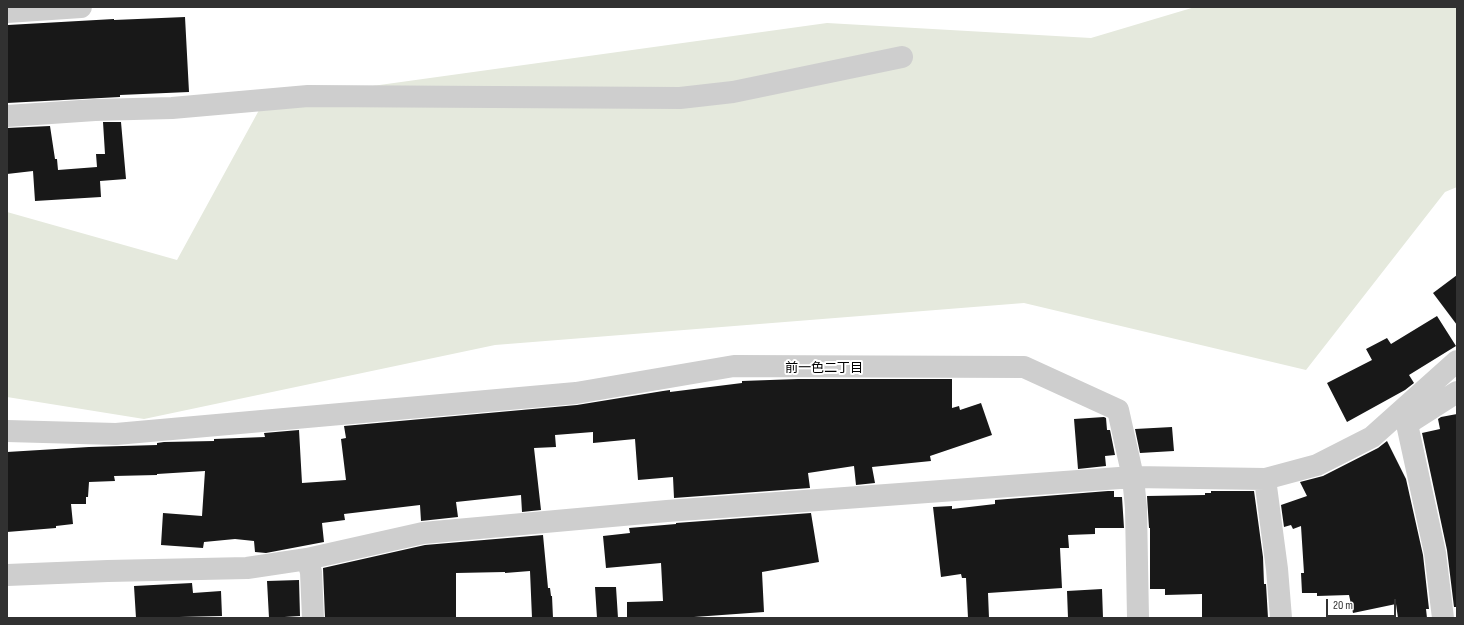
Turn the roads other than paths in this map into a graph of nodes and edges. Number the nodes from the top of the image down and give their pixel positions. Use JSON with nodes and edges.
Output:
{"nodes":[{"id":1,"x":81,"y":7,"type":"edge"},
{"id":2,"x":7,"y":12,"type":"edge"},
{"id":3,"x":902,"y":57,"type":"dead end"},
{"id":4,"x":7,"y":116,"type":"edge"},
{"id":5,"x":1457,"y":361,"type":"edge"},
{"id":6,"x":1457,"y":392,"type":"edge"},
{"id":7,"x":1404,"y":418,"type":"junction"},
{"id":8,"x":7,"y":431,"type":"edge"},
{"id":9,"x":1133,"y":477,"type":"junction"},
{"id":10,"x":1265,"y":479,"type":"junction"},
{"id":11,"x":307,"y":559,"type":"junction"},
{"id":12,"x":7,"y":575,"type":"edge"},
{"id":13,"x":313,"y":618,"type":"edge"},
{"id":14,"x":1138,"y":618,"type":"edge"},
{"id":15,"x":1281,"y":618,"type":"edge"},
{"id":16,"x":1443,"y":618,"type":"edge"}],
"edges":[{"from":1,"to":2,"type":"street"},
{"from":3,"to":4,"type":"street"},
{"from":5,"to":7,"type":"street"},
{"from":6,"to":7,"type":"street"},
{"from":7,"to":10,"type":"street"},
{"from":7,"to":16,"type":"street"},
{"from":8,"to":9,"type":"street"},
{"from":9,"to":10,"type":"street"},
{"from":9,"to":11,"type":"street"},
{"from":9,"to":14,"type":"street"},
{"from":10,"to":15,"type":"street"},
{"from":11,"to":12,"type":"street"},
{"from":11,"to":13,"type":"street"}]}
